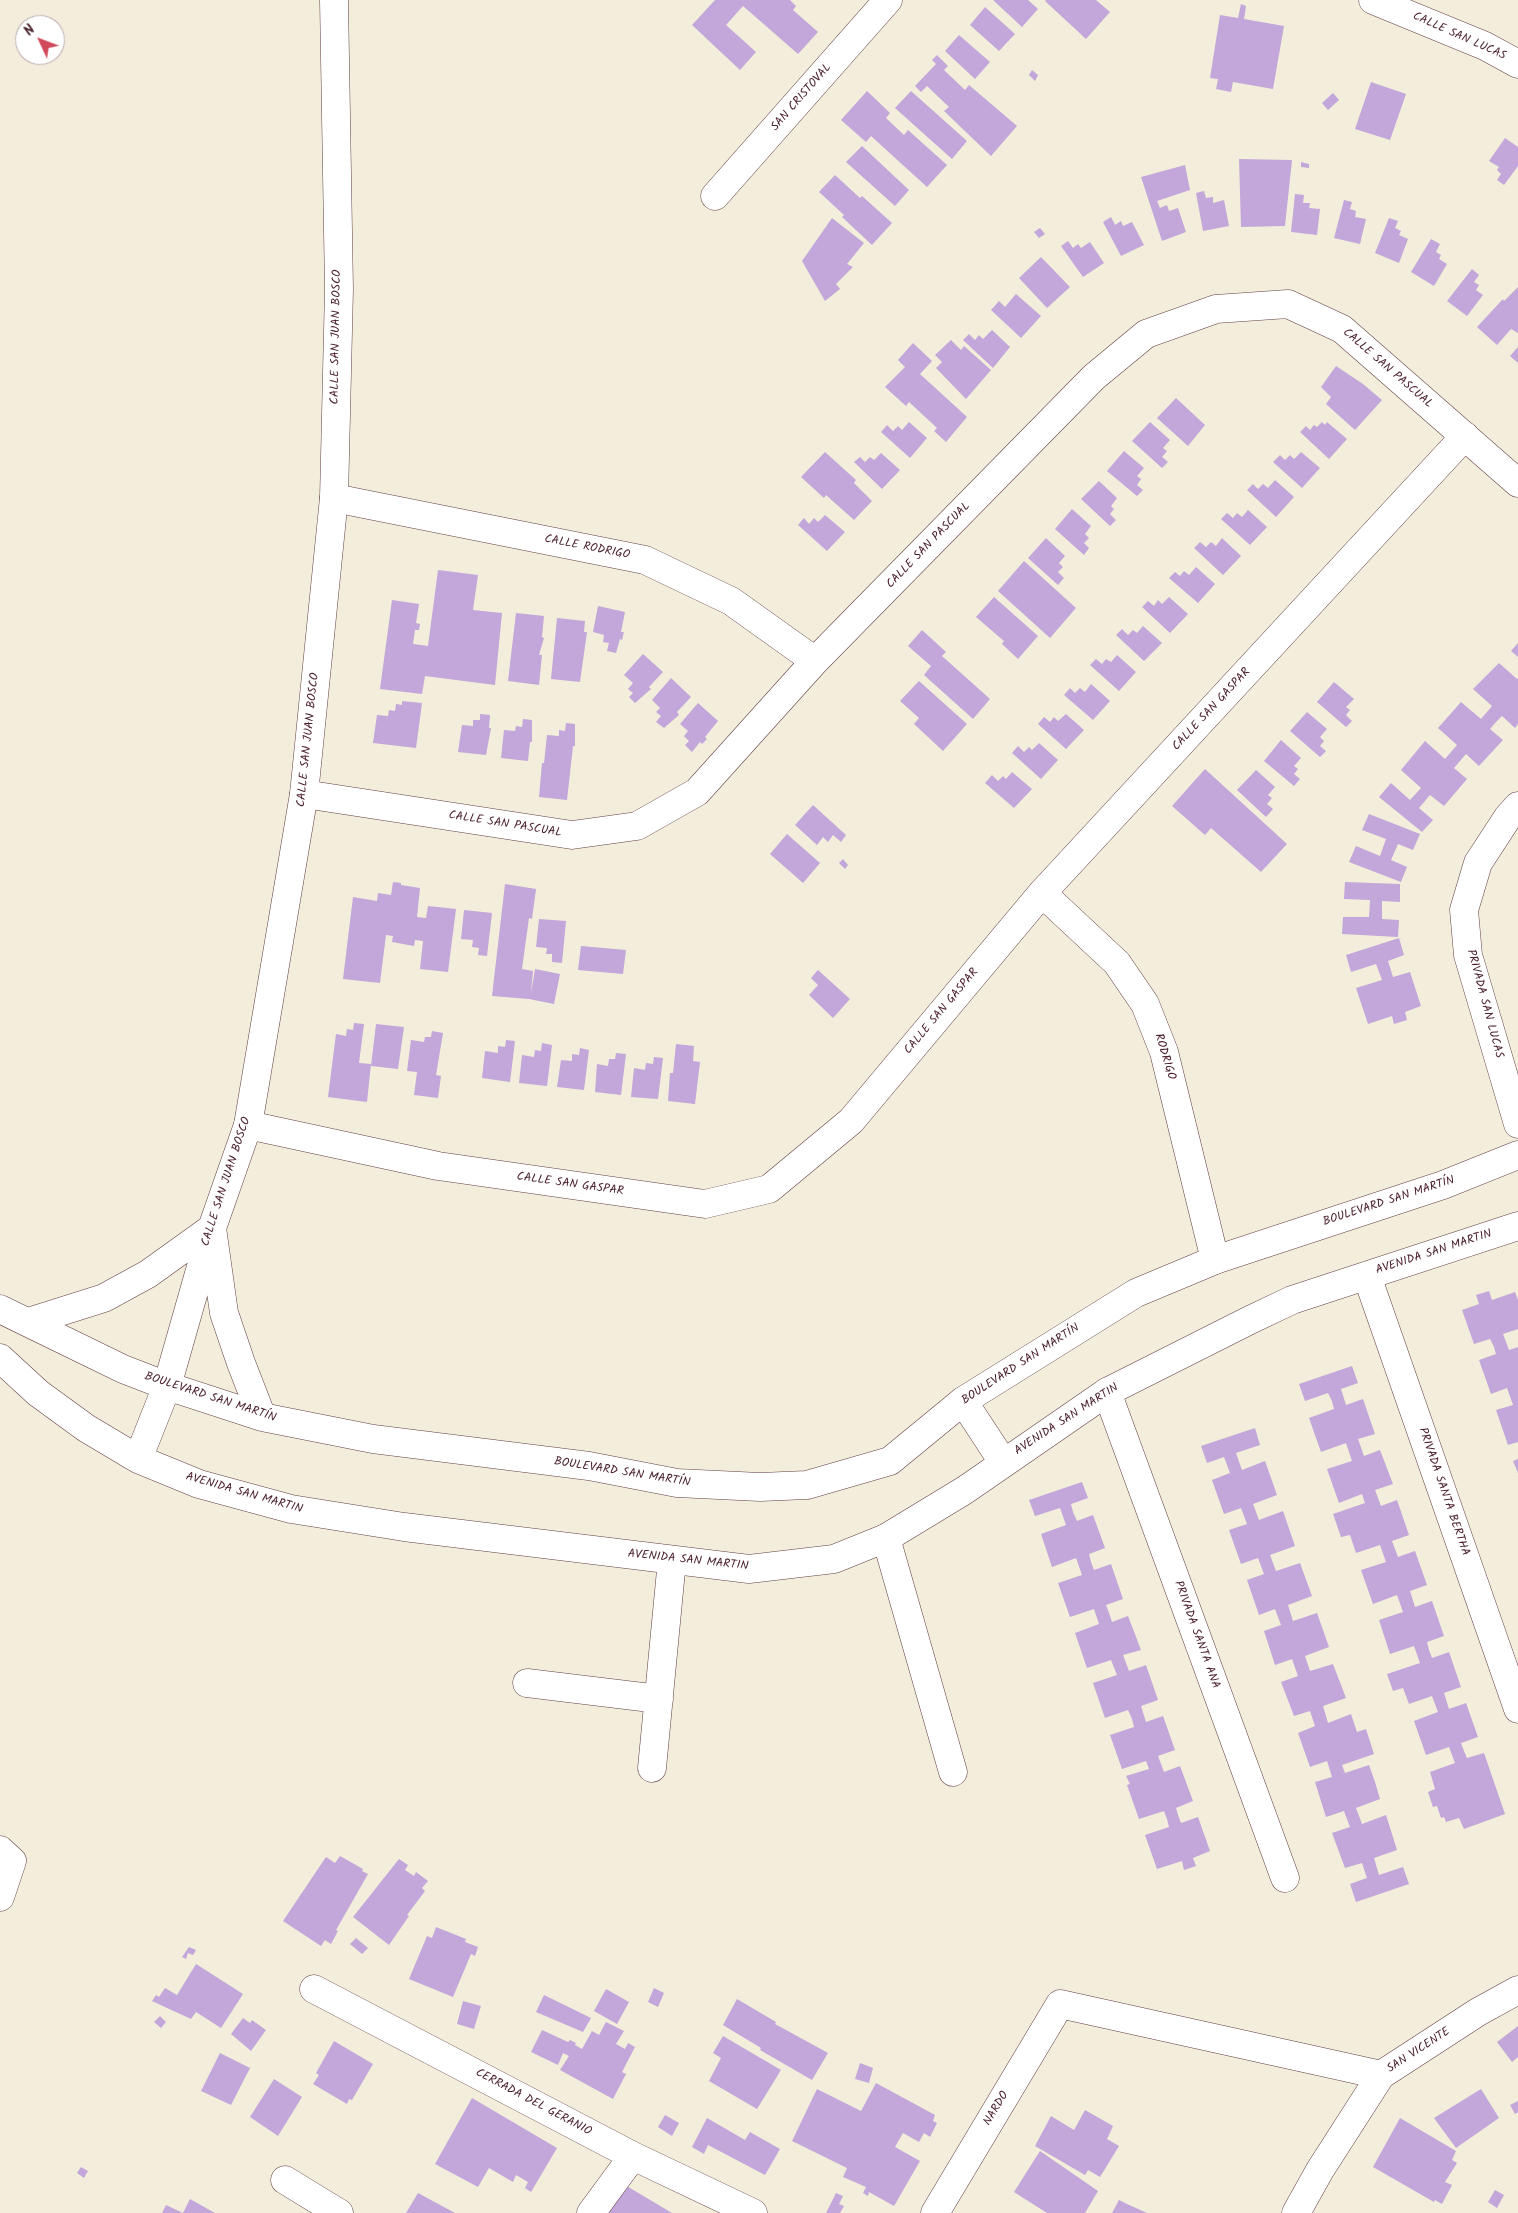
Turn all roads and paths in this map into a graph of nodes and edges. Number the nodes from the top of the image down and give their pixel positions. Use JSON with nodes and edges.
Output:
{"nodes":[{"id":1,"x":334,"y":0,"type":"edge"},
{"id":2,"x":888,"y":0,"type":"edge"},
{"id":3,"x":1373,"y":0,"type":"edge"},
{"id":4,"x":1518,"y":64,"type":"edge"},
{"id":5,"x":715,"y":196,"type":"dead end"},
{"id":6,"x":1466,"y":436,"type":"junction"},
{"id":7,"x":1518,"y":483,"type":"edge"},
{"id":8,"x":334,"y":498,"type":"junction"},
{"id":9,"x":815,"y":662,"type":"junction"},
{"id":10,"x":304,"y":794,"type":"junction"},
{"id":11,"x":1518,"y":806,"type":"edge"},
{"id":12,"x":1042,"y":893,"type":"junction"},
{"id":13,"x":1518,"y":1124,"type":"edge"},
{"id":14,"x":248,"y":1125,"type":"junction"},
{"id":15,"x":1518,"y":1155,"type":"edge"},
{"id":16,"x":1518,"y":1226,"type":"edge"},
{"id":17,"x":212,"y":1228,"type":"junction"},
{"id":18,"x":1215,"y":1260,"type":"junction"},
{"id":19,"x":1367,"y":1276,"type":"junction"},
{"id":20,"x":0,"y":1310,"type":"edge"},
{"id":21,"x":28,"y":1322,"type":"junction"},
{"id":22,"x":0,"y":1358,"type":"edge"},
{"id":23,"x":167,"y":1386,"type":"junction"},
{"id":24,"x":1107,"y":1392,"type":"junction"},
{"id":25,"x":963,"y":1401,"type":"junction"},
{"id":26,"x":262,"y":1417,"type":"junction"},
{"id":27,"x":138,"y":1459,"type":"junction"},
{"id":28,"x":1003,"y":1462,"type":"junction"},
{"id":29,"x":886,"y":1538,"type":"junction"},
{"id":30,"x":672,"y":1560,"type":"junction"},
{"id":31,"x":528,"y":1683,"type":"dead end"},
{"id":32,"x":659,"y":1698,"type":"junction"},
{"id":33,"x":1518,"y":1709,"type":"edge"},
{"id":34,"x":652,"y":1768,"type":"dead end"},
{"id":35,"x":952,"y":1772,"type":"dead end"},
{"id":36,"x":0,"y":1850,"type":"edge"},
{"id":37,"x":1285,"y":1878,"type":"dead end"},
{"id":38,"x":2,"y":1894,"type":"edge"},
{"id":39,"x":314,"y":1989,"type":"dead end"},
{"id":40,"x":1518,"y":1990,"type":"edge"},
{"id":41,"x":1381,"y":2075,"type":"junction"},
{"id":42,"x":633,"y":2156,"type":"junction"},
{"id":43,"x":285,"y":2180,"type":"dead end"},
{"id":44,"x":339,"y":2213,"type":"edge"},
{"id":45,"x":591,"y":2213,"type":"edge"},
{"id":46,"x":753,"y":2213,"type":"edge"},
{"id":47,"x":935,"y":2213,"type":"edge"},
{"id":48,"x":1296,"y":2213,"type":"edge"}],
"edges":[{"from":1,"to":8,"type":"street","name":"CALLE SAN JUAN BOSCO"},
{"from":2,"to":5,"type":"street","name":"SAN CRISTOVAL"},
{"from":3,"to":4,"type":"street","name":"CALLE SAN LUCAS"},
{"from":6,"to":7,"type":"street","name":"CALLE SAN PASCUAL"},
{"from":6,"to":9,"type":"street","name":"CALLE SAN PASCUAL"},
{"from":6,"to":12,"type":"street","name":"CALLE SAN GASPAR"},
{"from":8,"to":9,"type":"street","name":"CALLE RODRIGO"},
{"from":8,"to":10,"type":"street","name":"CALLE SAN JUAN BOSCO"},
{"from":9,"to":10,"type":"street","name":"CALLE SAN PASCUAL"},
{"from":10,"to":14,"type":"street","name":"CALLE SAN JUAN BOSCO"},
{"from":11,"to":13,"type":"street","name":"PRIVADA SAN LUCAS"},
{"from":12,"to":14,"type":"street","name":"CALLE SAN GASPAR"},
{"from":12,"to":18,"type":"street","name":"RODRIGO"},
{"from":14,"to":17,"type":"street","name":"CALLE SAN JUAN BOSCO"},
{"from":15,"to":18,"type":"street","name":"BOULEVARD SAN MARTÍN"},
{"from":16,"to":19,"type":"street","name":"AVENIDA SAN MARTIN"},
{"from":17,"to":21,"type":"street"},
{"from":17,"to":23,"type":"street","name":"CALLE SAN JUAN BOSCO"},
{"from":17,"to":26,"type":"street"},
{"from":18,"to":25,"type":"street","name":"BOULEVARD SAN MARTÍN"},
{"from":19,"to":24,"type":"street","name":"AVENIDA SAN MARTIN"},
{"from":19,"to":33,"type":"street","name":"PRIVADA SANTA BERTHA"},
{"from":20,"to":21,"type":"street","name":"BOULEVARD SAN MARTÍN"},
{"from":21,"to":23,"type":"street","name":"BOULEVARD SAN MARTÍN"},
{"from":22,"to":27,"type":"street","name":"AVENIDA SAN MARTIN"},
{"from":23,"to":26,"type":"street","name":"BOULEVARD SAN MARTÍN"},
{"from":23,"to":27,"type":"street","name":"CALLE SAN JUAN BOSCO"},
{"from":24,"to":28,"type":"street","name":"AVENIDA SAN MARTIN"},
{"from":24,"to":37,"type":"street","name":"PRIVADA SANTA ANA"},
{"from":25,"to":26,"type":"street","name":"BOULEVARD SAN MARTÍN"},
{"from":25,"to":28,"type":"street"},
{"from":27,"to":30,"type":"street","name":"AVENIDA SAN MARTIN"},
{"from":28,"to":29,"type":"street","name":"AVENIDA SAN MARTIN"},
{"from":29,"to":30,"type":"street","name":"AVENIDA SAN MARTIN"},
{"from":29,"to":35,"type":"street"},
{"from":30,"to":32,"type":"street"},
{"from":31,"to":32,"type":"street"},
{"from":32,"to":34,"type":"street"},
{"from":36,"to":38,"type":"street"},
{"from":39,"to":42,"type":"street","name":"CERRADA DEL GERANIO"},
{"from":40,"to":41,"type":"street","name":"SAN VICENTE"},
{"from":41,"to":47,"type":"street","name":"NARDO"},
{"from":41,"to":48,"type":"street","name":"SAN VICENTE"},
{"from":42,"to":45,"type":"street"},
{"from":42,"to":46,"type":"street","name":"CERRADA DEL GERANIO"},
{"from":43,"to":44,"type":"street"}]}
